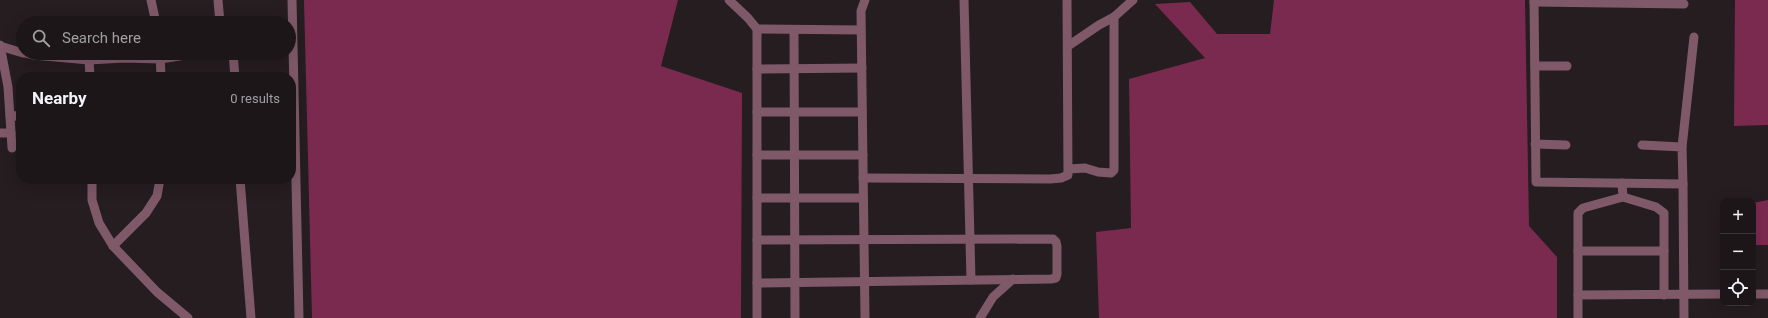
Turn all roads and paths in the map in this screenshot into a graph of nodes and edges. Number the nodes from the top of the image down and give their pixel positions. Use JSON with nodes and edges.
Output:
{"nodes":[{"id":1,"x":151,"y":0,"type":"edge"},
{"id":2,"x":218,"y":0,"type":"edge"},
{"id":3,"x":292,"y":0,"type":"edge"},
{"id":4,"x":729,"y":0,"type":"edge"},
{"id":5,"x":865,"y":0,"type":"edge"},
{"id":6,"x":964,"y":0,"type":"edge"},
{"id":7,"x":1067,"y":0,"type":"edge"},
{"id":8,"x":1133,"y":0,"type":"edge"},
{"id":9,"x":1534,"y":1,"type":"edge"},
{"id":10,"x":1684,"y":4,"type":"dead end"},
{"id":11,"x":153,"y":16,"type":"edge"},
{"id":12,"x":219,"y":16,"type":"edge"},
{"id":13,"x":291,"y":16,"type":"edge"},
{"id":14,"x":1114,"y":17,"type":"junction"},
{"id":15,"x":757,"y":29,"type":"junction"},
{"id":16,"x":794,"y":30,"type":"junction"},
{"id":17,"x":861,"y":30,"type":"junction"},
{"id":18,"x":1694,"y":37,"type":"dead end"},
{"id":19,"x":0,"y":46,"type":"edge"},
{"id":20,"x":1068,"y":46,"type":"junction"},
{"id":21,"x":16,"y":51,"type":"edge"},
{"id":22,"x":89,"y":60,"type":"edge"},
{"id":23,"x":161,"y":60,"type":"edge"},
{"id":24,"x":234,"y":60,"type":"edge"},
{"id":25,"x":292,"y":60,"type":"edge"},
{"id":26,"x":1535,"y":66,"type":"junction"},
{"id":27,"x":1567,"y":66,"type":"dead end"},
{"id":28,"x":794,"y":68,"type":"junction"},
{"id":29,"x":862,"y":68,"type":"junction"},
{"id":30,"x":757,"y":69,"type":"junction"},
{"id":31,"x":90,"y":72,"type":"edge"},
{"id":32,"x":161,"y":72,"type":"edge"},
{"id":33,"x":235,"y":72,"type":"edge"},
{"id":34,"x":293,"y":72,"type":"edge"},
{"id":35,"x":757,"y":112,"type":"junction"},
{"id":36,"x":794,"y":112,"type":"junction"},
{"id":37,"x":862,"y":112,"type":"junction"},
{"id":38,"x":10,"y":115,"type":"junction"},
{"id":39,"x":16,"y":116,"type":"edge"},
{"id":40,"x":11,"y":132,"type":"junction"},
{"id":41,"x":0,"y":133,"type":"edge"},
{"id":42,"x":1535,"y":144,"type":"junction"},
{"id":43,"x":1566,"y":145,"type":"dead end"},
{"id":44,"x":1642,"y":145,"type":"dead end"},
{"id":45,"x":1682,"y":147,"type":"junction"},
{"id":46,"x":12,"y":148,"type":"dead end"},
{"id":47,"x":296,"y":151,"type":"edge"},
{"id":48,"x":757,"y":155,"type":"junction"},
{"id":49,"x":794,"y":155,"type":"junction"},
{"id":50,"x":863,"y":155,"type":"junction"},
{"id":51,"x":1068,"y":169,"type":"junction"},
{"id":52,"x":863,"y":178,"type":"junction"},
{"id":53,"x":969,"y":178,"type":"junction"},
{"id":54,"x":1622,"y":183,"type":"junction"},
{"id":55,"x":92,"y":184,"type":"edge"},
{"id":56,"x":159,"y":184,"type":"edge"},
{"id":57,"x":240,"y":184,"type":"edge"},
{"id":58,"x":1683,"y":184,"type":"junction"},
{"id":59,"x":1623,"y":197,"type":"junction"},
{"id":60,"x":757,"y":198,"type":"junction"},
{"id":61,"x":794,"y":198,"type":"junction"},
{"id":62,"x":863,"y":198,"type":"junction"},
{"id":63,"x":864,"y":239,"type":"junction"},
{"id":64,"x":970,"y":239,"type":"junction"},
{"id":65,"x":757,"y":240,"type":"junction"},
{"id":66,"x":795,"y":240,"type":"junction"},
{"id":67,"x":113,"y":246,"type":"junction"},
{"id":68,"x":1578,"y":251,"type":"junction"},
{"id":69,"x":1664,"y":251,"type":"junction"},
{"id":70,"x":971,"y":280,"type":"junction"},
{"id":71,"x":1013,"y":280,"type":"junction"},
{"id":72,"x":795,"y":282,"type":"junction"},
{"id":73,"x":865,"y":282,"type":"junction"},
{"id":74,"x":757,"y":283,"type":"junction"},
{"id":75,"x":1720,"y":294,"type":"edge"},
{"id":76,"x":1756,"y":294,"type":"edge"},
{"id":77,"x":1768,"y":294,"type":"edge"},
{"id":78,"x":1578,"y":295,"type":"junction"},
{"id":79,"x":1664,"y":295,"type":"junction"},
{"id":80,"x":1684,"y":295,"type":"junction"},
{"id":81,"x":188,"y":318,"type":"edge"},
{"id":82,"x":251,"y":318,"type":"edge"},
{"id":83,"x":299,"y":318,"type":"edge"},
{"id":84,"x":757,"y":318,"type":"edge"},
{"id":85,"x":795,"y":318,"type":"edge"},
{"id":86,"x":865,"y":318,"type":"edge"},
{"id":87,"x":980,"y":318,"type":"edge"},
{"id":88,"x":1578,"y":318,"type":"edge"},
{"id":89,"x":1684,"y":318,"type":"edge"}],
"edges":[{"from":1,"to":11,"type":"street"},
{"from":2,"to":12,"type":"street"},
{"from":3,"to":13,"type":"street"},
{"from":4,"to":15,"type":"street"},
{"from":5,"to":17,"type":"street"},
{"from":6,"to":53,"type":"street"},
{"from":7,"to":20,"type":"street"},
{"from":8,"to":14,"type":"street"},
{"from":9,"to":10,"type":"street"},
{"from":9,"to":26,"type":"street"},
{"from":14,"to":20,"type":"street"},
{"from":14,"to":51,"type":"street"},
{"from":15,"to":16,"type":"street"},
{"from":15,"to":30,"type":"street"},
{"from":16,"to":17,"type":"street"},
{"from":16,"to":28,"type":"street"},
{"from":17,"to":29,"type":"street"},
{"from":18,"to":45,"type":"street"},
{"from":19,"to":21,"type":"street"},
{"from":19,"to":38,"type":"street"},
{"from":20,"to":51,"type":"street"},
{"from":22,"to":31,"type":"street"},
{"from":23,"to":32,"type":"street"},
{"from":24,"to":33,"type":"street"},
{"from":25,"to":34,"type":"street"},
{"from":26,"to":27,"type":"street"},
{"from":26,"to":42,"type":"street"},
{"from":28,"to":29,"type":"street"},
{"from":28,"to":30,"type":"street"},
{"from":28,"to":36,"type":"street"},
{"from":29,"to":37,"type":"street"},
{"from":30,"to":35,"type":"street"},
{"from":35,"to":36,"type":"street"},
{"from":35,"to":48,"type":"street"},
{"from":36,"to":37,"type":"street"},
{"from":36,"to":49,"type":"street"},
{"from":37,"to":50,"type":"street"},
{"from":38,"to":39,"type":"street"},
{"from":38,"to":40,"type":"street"},
{"from":40,"to":41,"type":"street"},
{"from":40,"to":46,"type":"street"},
{"from":42,"to":43,"type":"street"},
{"from":42,"to":54,"type":"street"},
{"from":44,"to":45,"type":"street"},
{"from":45,"to":58,"type":"street"},
{"from":47,"to":83,"type":"street"},
{"from":48,"to":49,"type":"street"},
{"from":48,"to":60,"type":"street"},
{"from":49,"to":50,"type":"street"},
{"from":49,"to":61,"type":"street"},
{"from":50,"to":52,"type":"street"},
{"from":51,"to":53,"type":"street"},
{"from":52,"to":53,"type":"street"},
{"from":52,"to":62,"type":"street"},
{"from":53,"to":64,"type":"street"},
{"from":54,"to":58,"type":"street"},
{"from":54,"to":59,"type":"street"},
{"from":55,"to":67,"type":"street"},
{"from":56,"to":67,"type":"street"},
{"from":57,"to":82,"type":"street"},
{"from":58,"to":80,"type":"street"},
{"from":59,"to":68,"type":"street"},
{"from":59,"to":69,"type":"street"},
{"from":60,"to":61,"type":"street"},
{"from":60,"to":65,"type":"street"},
{"from":61,"to":62,"type":"street"},
{"from":61,"to":66,"type":"street"},
{"from":62,"to":63,"type":"street"},
{"from":63,"to":64,"type":"street"},
{"from":63,"to":66,"type":"street"},
{"from":63,"to":73,"type":"street"},
{"from":64,"to":70,"type":"street"},
{"from":64,"to":71,"type":"street"},
{"from":65,"to":66,"type":"street"},
{"from":65,"to":74,"type":"street"},
{"from":66,"to":72,"type":"street"},
{"from":67,"to":81,"type":"street"},
{"from":68,"to":69,"type":"street"},
{"from":68,"to":78,"type":"street"},
{"from":69,"to":79,"type":"street"},
{"from":70,"to":71,"type":"street"},
{"from":70,"to":73,"type":"street"},
{"from":71,"to":87,"type":"street"},
{"from":72,"to":73,"type":"street"},
{"from":72,"to":74,"type":"street"},
{"from":72,"to":85,"type":"street"},
{"from":73,"to":86,"type":"street"},
{"from":74,"to":84,"type":"street"},
{"from":75,"to":80,"type":"street"},
{"from":76,"to":77,"type":"street"},
{"from":78,"to":79,"type":"street"},
{"from":78,"to":88,"type":"street"},
{"from":79,"to":80,"type":"street"},
{"from":80,"to":89,"type":"street"}]}
